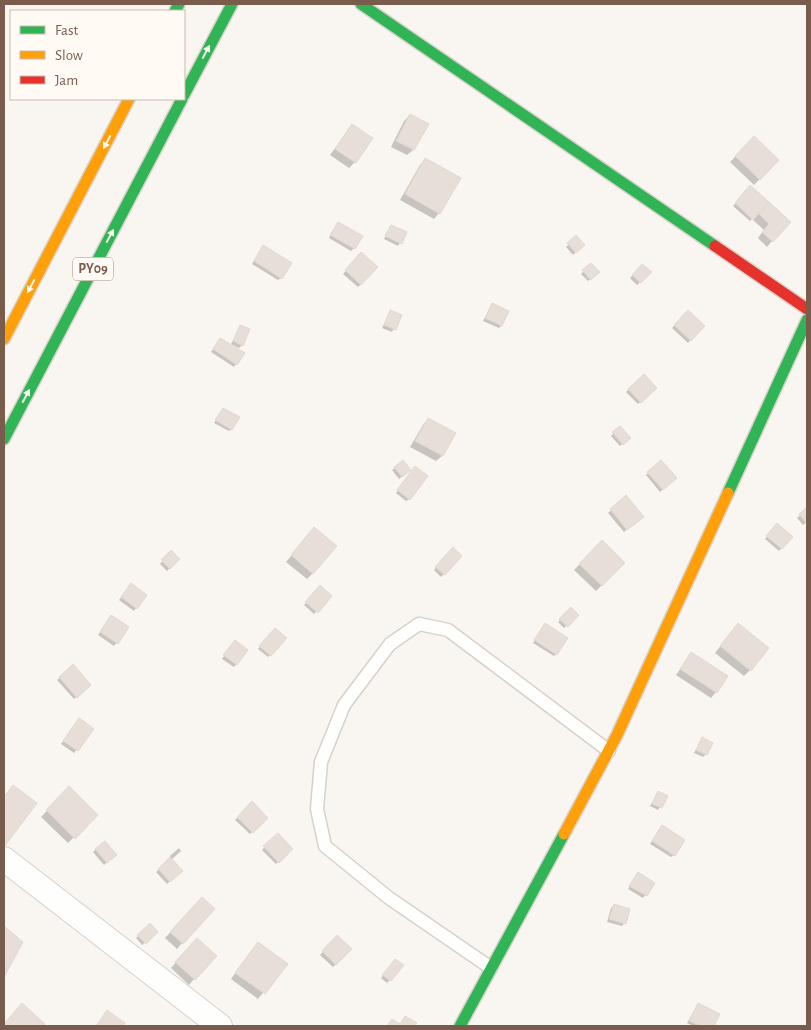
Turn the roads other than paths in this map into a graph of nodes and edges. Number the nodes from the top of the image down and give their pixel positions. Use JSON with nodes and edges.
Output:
{"nodes":[{"id":1,"x":232,"y":4,"type":"edge"},
{"id":2,"x":361,"y":4,"type":"edge"},
{"id":3,"x":185,"y":93,"type":"edge"},
{"id":4,"x":128,"y":100,"type":"edge"},
{"id":5,"x":181,"y":100,"type":"edge"},
{"id":6,"x":807,"y":309,"type":"edge"},
{"id":7,"x":807,"y":320,"type":"edge"},
{"id":8,"x":4,"y":339,"type":"edge"},
{"id":9,"x":4,"y":439,"type":"edge"},
{"id":10,"x":609,"y":751,"type":"junction"},
{"id":11,"x":4,"y":859,"type":"edge"},
{"id":12,"x":491,"y":968,"type":"junction"},
{"id":13,"x":220,"y":1026,"type":"edge"},
{"id":14,"x":460,"y":1026,"type":"edge"}],
"edges":[{"from":3,"to":1,"type":"main road","number":"PY09","one_way":true},
{"from":2,"to":6,"type":"main road"},
{"from":4,"to":8,"type":"main road","one_way":true},
{"from":9,"to":5,"type":"main road","number":"PY09","one_way":true},
{"from":7,"to":10,"type":"main road"},
{"from":10,"to":12,"type":"main road"},
{"from":10,"to":12,"type":"lane"},
{"from":11,"to":13,"type":"street"},
{"from":12,"to":14,"type":"main road"}]}
